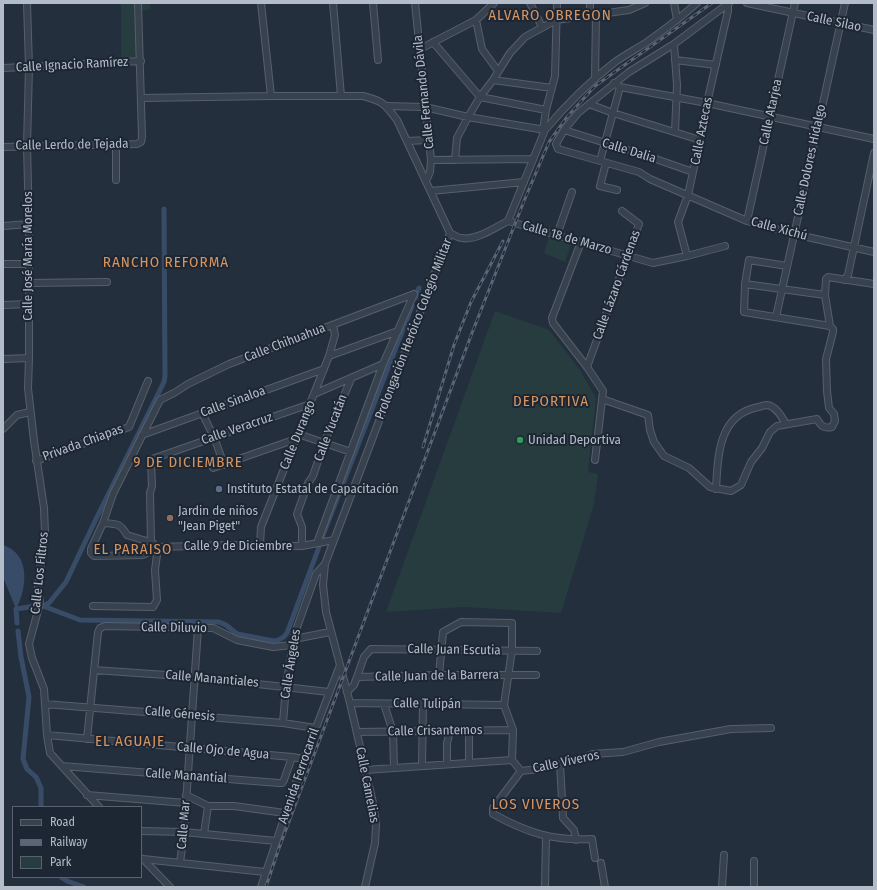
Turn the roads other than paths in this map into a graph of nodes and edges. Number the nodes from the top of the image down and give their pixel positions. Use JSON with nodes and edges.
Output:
{"nodes":[{"id":1,"x":28,"y":3,"type":"edge"},
{"id":2,"x":138,"y":3,"type":"edge"},
{"id":3,"x":261,"y":3,"type":"edge"},
{"id":4,"x":333,"y":3,"type":"edge"},
{"id":5,"x":373,"y":3,"type":"edge"},
{"id":6,"x":415,"y":3,"type":"edge"},
{"id":7,"x":494,"y":3,"type":"edge"},
{"id":8,"x":530,"y":3,"type":"edge"},
{"id":9,"x":557,"y":3,"type":"edge"},
{"id":10,"x":590,"y":3,"type":"edge"},
{"id":11,"x":645,"y":3,"type":"edge"},
{"id":12,"x":674,"y":3,"type":"edge"},
{"id":13,"x":697,"y":3,"type":"edge"},
{"id":14,"x":747,"y":3,"type":"edge"},
{"id":15,"x":795,"y":3,"type":"edge"},
{"id":16,"x":845,"y":3,"type":"edge"},
{"id":17,"x":729,"y":4,"type":"edge"},
{"id":18,"x":793,"y":13,"type":"junction"},
{"id":19,"x":593,"y":15,"type":"junction"},
{"id":20,"x":476,"y":20,"type":"junction"},
{"id":21,"x":556,"y":20,"type":"junction"},
{"id":22,"x":677,"y":20,"type":"junction"},
{"id":23,"x":840,"y":23,"type":"junction"},
{"id":24,"x":542,"y":27,"type":"junction"},
{"id":25,"x":874,"y":30,"type":"edge"},
{"id":26,"x":433,"y":42,"type":"junction"},
{"id":27,"x":674,"y":44,"type":"junction"},
{"id":28,"x":420,"y":49,"type":"junction"},
{"id":29,"x":378,"y":60,"type":"dead end"},
{"id":30,"x":675,"y":60,"type":"junction"},
{"id":31,"x":141,"y":61,"type":"junction"},
{"id":32,"x":716,"y":65,"type":"junction"},
{"id":33,"x":29,"y":67,"type":"junction"},
{"id":34,"x":3,"y":68,"type":"edge"},
{"id":35,"x":498,"y":71,"type":"junction"},
{"id":36,"x":595,"y":79,"type":"junction"},
{"id":37,"x":493,"y":80,"type":"junction"},
{"id":38,"x":614,"y":83,"type":"junction"},
{"id":39,"x":620,"y":87,"type":"junction"},
{"id":40,"x":552,"y":88,"type":"junction"},
{"id":41,"x":271,"y":96,"type":"junction"},
{"id":42,"x":341,"y":96,"type":"junction"},
{"id":43,"x":480,"y":97,"type":"junction"},
{"id":44,"x":141,"y":98,"type":"junction"},
{"id":45,"x":677,"y":98,"type":"junction"},
{"id":46,"x":707,"y":103,"type":"junction"},
{"id":47,"x":589,"y":104,"type":"junction"},
{"id":48,"x":387,"y":106,"type":"junction"},
{"id":49,"x":425,"y":107,"type":"junction"},
{"id":50,"x":546,"y":110,"type":"junction"},
{"id":51,"x":613,"y":113,"type":"junction"},
{"id":52,"x":468,"y":117,"type":"junction"},
{"id":53,"x":770,"y":117,"type":"junction"},
{"id":54,"x":818,"y":127,"type":"junction"},
{"id":55,"x":544,"y":130,"type":"junction"},
{"id":56,"x":564,"y":130,"type":"junction"},
{"id":57,"x":675,"y":132,"type":"junction"},
{"id":58,"x":874,"y":139,"type":"edge"},
{"id":59,"x":428,"y":140,"type":"junction"},
{"id":60,"x":700,"y":140,"type":"junction"},
{"id":61,"x":407,"y":141,"type":"junction"},
{"id":62,"x":605,"y":143,"type":"junction"},
{"id":63,"x":116,"y":144,"type":"junction"},
{"id":64,"x":26,"y":146,"type":"junction"},
{"id":65,"x":3,"y":147,"type":"edge"},
{"id":66,"x":874,"y":153,"type":"edge"},
{"id":67,"x":533,"y":159,"type":"junction"},
{"id":68,"x":431,"y":160,"type":"junction"},
{"id":69,"x":455,"y":160,"type":"junction"},
{"id":70,"x":603,"y":162,"type":"junction"},
{"id":71,"x":694,"y":172,"type":"junction"},
{"id":72,"x":116,"y":180,"type":"dead end"},
{"id":73,"x":426,"y":181,"type":"junction"},
{"id":74,"x":524,"y":182,"type":"junction"},
{"id":75,"x":617,"y":190,"type":"dead end"},
{"id":76,"x":431,"y":191,"type":"junction"},
{"id":77,"x":572,"y":192,"type":"dead end"},
{"id":78,"x":688,"y":195,"type":"junction"},
{"id":79,"x":622,"y":211,"type":"dead end"},
{"id":80,"x":508,"y":221,"type":"junction"},
{"id":81,"x":747,"y":221,"type":"junction"},
{"id":82,"x":29,"y":224,"type":"junction"},
{"id":83,"x":3,"y":226,"type":"edge"},
{"id":84,"x":450,"y":233,"type":"junction"},
{"id":85,"x":794,"y":234,"type":"junction"},
{"id":86,"x":557,"y":235,"type":"junction"},
{"id":87,"x":581,"y":242,"type":"junction"},
{"id":88,"x":725,"y":246,"type":"dead end"},
{"id":89,"x":855,"y":248,"type":"junction"},
{"id":90,"x":874,"y":252,"type":"edge"},
{"id":91,"x":628,"y":255,"type":"junction"},
{"id":92,"x":687,"y":256,"type":"junction"},
{"id":93,"x":3,"y":264,"type":"edge"},
{"id":94,"x":29,"y":264,"type":"junction"},
{"id":95,"x":787,"y":266,"type":"junction"},
{"id":96,"x":844,"y":280,"type":"junction"},
{"id":97,"x":107,"y":282,"type":"dead end"},
{"id":98,"x":29,"y":283,"type":"junction"},
{"id":99,"x":745,"y":284,"type":"junction"},
{"id":100,"x":874,"y":284,"type":"edge"},
{"id":101,"x":782,"y":290,"type":"junction"},
{"id":102,"x":825,"y":296,"type":"junction"},
{"id":103,"x":29,"y":304,"type":"junction"},
{"id":104,"x":3,"y":305,"type":"edge"},
{"id":105,"x":776,"y":317,"type":"junction"},
{"id":106,"x":333,"y":325,"type":"junction"},
{"id":107,"x":830,"y":326,"type":"junction"},
{"id":108,"x":398,"y":332,"type":"junction"},
{"id":109,"x":329,"y":356,"type":"junction"},
{"id":110,"x":29,"y":358,"type":"junction"},
{"id":111,"x":3,"y":359,"type":"edge"},
{"id":112,"x":383,"y":364,"type":"junction"},
{"id":113,"x":587,"y":367,"type":"junction"},
{"id":114,"x":324,"y":369,"type":"junction"},
{"id":115,"x":351,"y":379,"type":"junction"},
{"id":116,"x":148,"y":381,"type":"dead end"},
{"id":117,"x":314,"y":394,"type":"junction"},
{"id":118,"x":602,"y":398,"type":"junction"},
{"id":119,"x":310,"y":404,"type":"junction"},
{"id":120,"x":30,"y":412,"type":"junction"},
{"id":121,"x":202,"y":413,"type":"junction"},
{"id":122,"x":786,"y":424,"type":"junction"},
{"id":123,"x":3,"y":429,"type":"edge"},
{"id":124,"x":142,"y":435,"type":"junction"},
{"id":125,"x":214,"y":437,"type":"junction"},
{"id":126,"x":297,"y":437,"type":"junction"},
{"id":127,"x":324,"y":443,"type":"junction"},
{"id":128,"x":351,"y":452,"type":"junction"},
{"id":129,"x":595,"y":460,"type":"dead end"},
{"id":130,"x":36,"y":461,"type":"junction"},
{"id":131,"x":224,"y":465,"type":"junction"},
{"id":132,"x":212,"y":468,"type":"dead end"},
{"id":133,"x":716,"y":489,"type":"junction"},
{"id":134,"x":44,"y":508,"type":"joint"},
{"id":135,"x":103,"y":523,"type":"junction"},
{"id":136,"x":334,"y":540,"type":"junction"},
{"id":137,"x":152,"y":542,"type":"junction"},
{"id":138,"x":317,"y":543,"type":"junction"},
{"id":139,"x":260,"y":546,"type":"junction"},
{"id":140,"x":302,"y":546,"type":"junction"},
{"id":141,"x":158,"y":547,"type":"junction"},
{"id":142,"x":325,"y":564,"type":"junction"},
{"id":143,"x":93,"y":606,"type":"dead end"},
{"id":144,"x":198,"y":628,"type":"junction"},
{"id":145,"x":330,"y":632,"type":"junction"},
{"id":146,"x":293,"y":642,"type":"junction"},
{"id":147,"x":442,"y":650,"type":"junction"},
{"id":148,"x":512,"y":650,"type":"junction"},
{"id":149,"x":537,"y":651,"type":"dead end"},
{"id":150,"x":340,"y":665,"type":"junction"},
{"id":151,"x":94,"y":670,"type":"junction"},
{"id":152,"x":439,"y":675,"type":"junction"},
{"id":153,"x":509,"y":675,"type":"junction"},
{"id":154,"x":536,"y":675,"type":"dead end"},
{"id":155,"x":357,"y":677,"type":"junction"},
{"id":156,"x":195,"y":678,"type":"junction"},
{"id":157,"x":345,"y":684,"type":"joint"},
{"id":158,"x":286,"y":686,"type":"junction"},
{"id":159,"x":329,"y":692,"type":"junction"},
{"id":160,"x":347,"y":692,"type":"junction"},
{"id":161,"x":350,"y":703,"type":"junction"},
{"id":162,"x":45,"y":704,"type":"junction"},
{"id":163,"x":384,"y":704,"type":"junction"},
{"id":164,"x":423,"y":704,"type":"junction"},
{"id":165,"x":504,"y":705,"type":"junction"},
{"id":166,"x":90,"y":707,"type":"junction"},
{"id":167,"x":192,"y":715,"type":"junction"},
{"id":168,"x":283,"y":723,"type":"junction"},
{"id":169,"x":315,"y":728,"type":"junction"},
{"id":170,"x":771,"y":728,"type":"dead end"},
{"id":171,"x":513,"y":730,"type":"junction"},
{"id":172,"x":450,"y":731,"type":"junction"},
{"id":173,"x":469,"y":731,"type":"junction"},
{"id":174,"x":357,"y":732,"type":"junction"},
{"id":175,"x":393,"y":732,"type":"junction"},
{"id":176,"x":422,"y":732,"type":"junction"},
{"id":177,"x":47,"y":735,"type":"junction"},
{"id":178,"x":87,"y":739,"type":"junction"},
{"id":179,"x":190,"y":748,"type":"junction"},
{"id":180,"x":292,"y":757,"type":"junction"},
{"id":181,"x":304,"y":759,"type":"junction"},
{"id":182,"x":512,"y":760,"type":"junction"},
{"id":183,"x":469,"y":763,"type":"junction"},
{"id":184,"x":447,"y":764,"type":"junction"},
{"id":185,"x":560,"y":764,"type":"junction"},
{"id":186,"x":62,"y":766,"type":"junction"},
{"id":187,"x":422,"y":766,"type":"junction"},
{"id":188,"x":394,"y":768,"type":"junction"},
{"id":189,"x":365,"y":770,"type":"junction"},
{"id":190,"x":521,"y":772,"type":"junction"},
{"id":191,"x":188,"y":777,"type":"junction"},
{"id":192,"x":87,"y":795,"type":"junction"},
{"id":193,"x":186,"y":795,"type":"junction"},
{"id":194,"x":186,"y":803,"type":"junction"},
{"id":195,"x":98,"y":806,"type":"edge"},
{"id":196,"x":208,"y":806,"type":"junction"},
{"id":197,"x":285,"y":813,"type":"junction"},
{"id":198,"x":142,"y":831,"type":"edge"},
{"id":199,"x":184,"y":832,"type":"junction"},
{"id":200,"x":204,"y":834,"type":"junction"},
{"id":201,"x":546,"y":836,"type":"junction"},
{"id":202,"x":576,"y":840,"type":"junction"},
{"id":203,"x":276,"y":841,"type":"junction"},
{"id":204,"x":724,"y":855,"type":"dead end"},
{"id":205,"x":142,"y":858,"type":"edge"},
{"id":206,"x":595,"y":858,"type":"dead end"},
{"id":207,"x":754,"y":861,"type":"dead end"},
{"id":208,"x":180,"y":863,"type":"junction"},
{"id":209,"x":601,"y":863,"type":"dead end"},
{"id":210,"x":265,"y":872,"type":"junction"},
{"id":211,"x":170,"y":887,"type":"edge"},
{"id":212,"x":260,"y":887,"type":"edge"},
{"id":213,"x":365,"y":887,"type":"edge"},
{"id":214,"x":545,"y":887,"type":"edge"},
{"id":215,"x":605,"y":887,"type":"edge"},
{"id":216,"x":722,"y":887,"type":"edge"},
{"id":217,"x":754,"y":887,"type":"edge"}],
"edges":[{"from":1,"to":33,"type":"street","name":"Calle José María Morelos"},
{"from":2,"to":31,"type":"street"},
{"from":3,"to":41,"type":"street"},
{"from":4,"to":42,"type":"street"},
{"from":5,"to":29,"type":"street"},
{"from":6,"to":28,"type":"street","name":"Calle Fernando Dávila"},
{"from":7,"to":20,"type":"street"},
{"from":8,"to":24,"type":"street"},
{"from":9,"to":21,"type":"street"},
{"from":10,"to":19,"type":"street"},
{"from":11,"to":19,"type":"street"},
{"from":12,"to":22,"type":"street"},
{"from":13,"to":22,"type":"street"},
{"from":14,"to":18,"type":"street","name":"Calle Silao"},
{"from":15,"to":18,"type":"street","name":"Calle Atarjea"},
{"from":16,"to":23,"type":"street","name":"Calle Dolores Hidalgo"},
{"from":17,"to":27,"type":"street"},
{"from":17,"to":32,"type":"street","name":"Calle Aztecas"},
{"from":18,"to":23,"type":"street","name":"Calle Silao"},
{"from":18,"to":53,"type":"street","name":"Calle Atarjea"},
{"from":19,"to":21,"type":"street"},
{"from":19,"to":36,"type":"street"},
{"from":20,"to":26,"type":"street"},
{"from":20,"to":35,"type":"street"},
{"from":21,"to":24,"type":"street"},
{"from":21,"to":40,"type":"street"},
{"from":22,"to":36,"type":"street"},
{"from":23,"to":25,"type":"street","name":"Calle Silao"},
{"from":23,"to":54,"type":"street","name":"Calle Dolores Hidalgo"},
{"from":24,"to":35,"type":"street"},
{"from":26,"to":28,"type":"street"},
{"from":26,"to":43,"type":"street"},
{"from":27,"to":30,"type":"street"},
{"from":27,"to":38,"type":"street"},
{"from":28,"to":49,"type":"street","name":"Calle Fernando Dávila"},
{"from":30,"to":32,"type":"street"},
{"from":30,"to":45,"type":"street"},
{"from":31,"to":33,"type":"street","name":"Calle Ignacio Ramírez"},
{"from":31,"to":44,"type":"street"},
{"from":32,"to":46,"type":"street","name":"Calle Aztecas"},
{"from":33,"to":34,"type":"street","name":"Calle Ignacio Ramírez"},
{"from":33,"to":64,"type":"street","name":"Calle José María Morelos"},
{"from":35,"to":37,"type":"street"},
{"from":36,"to":55,"type":"street"},
{"from":37,"to":40,"type":"street"},
{"from":37,"to":43,"type":"street"},
{"from":38,"to":39,"type":"street"},
{"from":38,"to":47,"type":"street"},
{"from":39,"to":45,"type":"street"},
{"from":39,"to":51,"type":"street"},
{"from":40,"to":50,"type":"street"},
{"from":41,"to":42,"type":"street","name":"Prolongación Heróico Colegio Militar"},
{"from":41,"to":44,"type":"street","name":"Prolongación Heróico Colegio Militar"},
{"from":42,"to":48,"type":"street","name":"Prolongación Heróico Colegio Militar"},
{"from":43,"to":50,"type":"street"},
{"from":43,"to":52,"type":"street"},
{"from":44,"to":63,"type":"street","name":"Calle Lerdo de Tejada"},
{"from":45,"to":46,"type":"street"},
{"from":45,"to":57,"type":"street"},
{"from":46,"to":53,"type":"street"},
{"from":46,"to":60,"type":"street","name":"Calle Aztecas"},
{"from":47,"to":51,"type":"street"},
{"from":47,"to":56,"type":"street"},
{"from":48,"to":49,"type":"street"},
{"from":48,"to":61,"type":"street","name":"Prolongación Heróico Colegio Militar"},
{"from":49,"to":52,"type":"street"},
{"from":49,"to":59,"type":"street","name":"Calle Fernando Dávila"},
{"from":50,"to":55,"type":"street"},
{"from":51,"to":57,"type":"street"},
{"from":51,"to":62,"type":"street"},
{"from":52,"to":55,"type":"street"},
{"from":52,"to":69,"type":"street"},
{"from":53,"to":54,"type":"street"},
{"from":53,"to":81,"type":"street","name":"Calle Atarjea"},
{"from":54,"to":58,"type":"street"},
{"from":54,"to":85,"type":"street","name":"Calle Dolores Hidalgo"},
{"from":55,"to":67,"type":"street"},
{"from":56,"to":62,"type":"street","name":"Calle Dalia"},
{"from":56,"to":70,"type":"street","name":"Calle Xichú"},
{"from":57,"to":60,"type":"street"},
{"from":59,"to":61,"type":"street"},
{"from":59,"to":68,"type":"street","name":"Calle Fernando Dávila"},
{"from":60,"to":71,"type":"street","name":"Calle Aztecas"},
{"from":61,"to":73,"type":"street","name":"Prolongación Heróico Colegio Militar"},
{"from":62,"to":70,"type":"street"},
{"from":62,"to":71,"type":"street","name":"Calle Dalia"},
{"from":63,"to":64,"type":"street","name":"Calle Lerdo de Tejada"},
{"from":63,"to":72,"type":"street"},
{"from":64,"to":65,"type":"street","name":"Calle Lerdo de Tejada"},
{"from":64,"to":82,"type":"street","name":"Calle José María Morelos"},
{"from":66,"to":89,"type":"street"},
{"from":67,"to":69,"type":"street"},
{"from":67,"to":74,"type":"street"},
{"from":68,"to":69,"type":"street"},
{"from":68,"to":73,"type":"street","name":"Calle Fernando Dávila"},
{"from":70,"to":75,"type":"street"},
{"from":70,"to":78,"type":"street","name":"Calle Xichú"},
{"from":71,"to":78,"type":"street","name":"Calle Aztecas"},
{"from":73,"to":76,"type":"street","name":"Prolongación Heróico Colegio Militar"},
{"from":74,"to":76,"type":"street"},
{"from":74,"to":80,"type":"street"},
{"from":76,"to":84,"type":"street","name":"Prolongación Heróico Colegio Militar"},
{"from":77,"to":86,"type":"street"},
{"from":78,"to":81,"type":"street","name":"Calle Xichú"},
{"from":78,"to":92,"type":"street","name":"Calle Aztecas"},
{"from":79,"to":91,"type":"street","name":"Calle Lázaro Cárdenas"},
{"from":80,"to":84,"type":"street","name":"Calle 18 de Marzo"},
{"from":80,"to":86,"type":"street","name":"Calle 18 de Marzo"},
{"from":81,"to":85,"type":"street","name":"Calle Xichú"},
{"from":82,"to":83,"type":"street"},
{"from":82,"to":94,"type":"street","name":"Calle José María Morelos"},
{"from":84,"to":136,"type":"street","name":"Prolongación Heróico Colegio Militar"},
{"from":85,"to":89,"type":"street","name":"Calle Xichú"},
{"from":85,"to":95,"type":"street","name":"Calle Dolores Hidalgo"},
{"from":86,"to":87,"type":"street","name":"Calle 18 de Marzo"},
{"from":87,"to":91,"type":"street","name":"Calle 18 de Marzo"},
{"from":87,"to":113,"type":"street"},
{"from":88,"to":92,"type":"street","name":"Calle 18 de Marzo"},
{"from":89,"to":90,"type":"street","name":"Calle Xichú"},
{"from":89,"to":96,"type":"street"},
{"from":91,"to":92,"type":"street","name":"Calle 18 de Marzo"},
{"from":91,"to":113,"type":"street","name":"Calle Lázaro Cárdenas"},
{"from":93,"to":94,"type":"street"},
{"from":94,"to":98,"type":"street","name":"Calle José María Morelos"},
{"from":95,"to":99,"type":"street"},
{"from":95,"to":101,"type":"street","name":"Calle Dolores Hidalgo"},
{"from":96,"to":100,"type":"street"},
{"from":96,"to":102,"type":"street"},
{"from":97,"to":98,"type":"street"},
{"from":98,"to":103,"type":"street","name":"Calle José María Morelos"},
{"from":99,"to":101,"type":"street"},
{"from":99,"to":105,"type":"street"},
{"from":101,"to":102,"type":"street"},
{"from":101,"to":105,"type":"street","name":"Calle Dolores Hidalgo"},
{"from":102,"to":107,"type":"street"},
{"from":103,"to":104,"type":"street"},
{"from":103,"to":110,"type":"street","name":"Calle José María Morelos"},
{"from":105,"to":107,"type":"street"},
{"from":106,"to":108,"type":"street","name":"Calle Chihuahua"},
{"from":106,"to":109,"type":"street","name":"Calle Durango"},
{"from":106,"to":124,"type":"street","name":"Calle Chihuahua"},
{"from":107,"to":122,"type":"street"},
{"from":108,"to":109,"type":"street"},
{"from":108,"to":112,"type":"street"},
{"from":109,"to":114,"type":"street","name":"Calle Durango"},
{"from":110,"to":111,"type":"street"},
{"from":110,"to":120,"type":"street","name":"Calle José María Morelos"},
{"from":112,"to":115,"type":"street"},
{"from":112,"to":128,"type":"street"},
{"from":113,"to":118,"type":"street"},
{"from":114,"to":117,"type":"street","name":"Calle Durango"},
{"from":114,"to":121,"type":"street","name":"Calle Sinaloa"},
{"from":115,"to":117,"type":"street"},
{"from":115,"to":127,"type":"street","name":"Calle Yucatán"},
{"from":116,"to":130,"type":"street","name":"Privada Chiapas"},
{"from":117,"to":119,"type":"street","name":"Calle Durango"},
{"from":118,"to":129,"type":"street"},
{"from":118,"to":133,"type":"street"},
{"from":119,"to":125,"type":"street","name":"Calle Veracruz"},
{"from":119,"to":126,"type":"street","name":"Calle Durango"},
{"from":120,"to":123,"type":"street"},
{"from":120,"to":130,"type":"street","name":"Calle José María Morelos"},
{"from":121,"to":124,"type":"street","name":"Calle Sinaloa"},
{"from":121,"to":125,"type":"street"},
{"from":122,"to":133,"type":"street"},
{"from":122,"to":133,"type":"street"},
{"from":124,"to":135,"type":"street"},
{"from":125,"to":131,"type":"street"},
{"from":125,"to":137,"type":"street","name":"Calle Veracruz"},
{"from":126,"to":127,"type":"street"},
{"from":126,"to":131,"type":"street"},
{"from":126,"to":139,"type":"street","name":"Calle Durango"},
{"from":127,"to":128,"type":"street"},
{"from":127,"to":140,"type":"street","name":"Calle Yucatán"},
{"from":128,"to":138,"type":"street"},
{"from":130,"to":134,"type":"street","name":"Calle José María Morelos"},
{"from":131,"to":132,"type":"street"},
{"from":134,"to":162,"type":"street","name":"Calle Los Filtros"},
{"from":135,"to":137,"type":"street"},
{"from":135,"to":141,"type":"street","name":"Calle 9 de Diciembre"},
{"from":136,"to":138,"type":"street"},
{"from":136,"to":142,"type":"street","name":"Prolongación Heróico Colegio Militar"},
{"from":137,"to":141,"type":"street"},
{"from":138,"to":140,"type":"street","name":"Calle 9 de Diciembre"},
{"from":139,"to":140,"type":"street","name":"Calle 9 de Diciembre"},
{"from":139,"to":141,"type":"street","name":"Calle 9 de Diciembre"},
{"from":141,"to":143,"type":"street"},
{"from":142,"to":145,"type":"street","name":"Prolongación Heróico Colegio Militar"},
{"from":142,"to":146,"type":"street","name":"Calle Ángeles"},
{"from":144,"to":146,"type":"street","name":"Calle Diluvio"},
{"from":144,"to":151,"type":"street","name":"Calle Diluvio"},
{"from":144,"to":156,"type":"street","name":"Calle Mar"},
{"from":145,"to":146,"type":"street","name":"Calle Diluvio"},
{"from":145,"to":150,"type":"street","name":"Prolongación Heróico Colegio Militar"},
{"from":146,"to":158,"type":"street","name":"Calle Ángeles"},
{"from":147,"to":148,"type":"street","name":"Calle Juan Escutia"},
{"from":147,"to":148,"type":"street"},
{"from":147,"to":152,"type":"street"},
{"from":147,"to":155,"type":"street","name":"Calle Juan Escutia"},
{"from":148,"to":149,"type":"street","name":"Calle Juan Escutia"},
{"from":148,"to":153,"type":"street"},
{"from":150,"to":157,"type":"street","name":"Prolongación Heróico Colegio Militar"},
{"from":150,"to":159,"type":"street","name":"Avenida Ferrocarril"},
{"from":151,"to":156,"type":"street","name":"Calle Manantiales"},
{"from":151,"to":166,"type":"street"},
{"from":152,"to":153,"type":"street","name":"Calle Juan de la Barrera"},
{"from":152,"to":155,"type":"street","name":"Calle Juan de la Barrera"},
{"from":153,"to":154,"type":"street","name":"Calle Juan de la Barrera"},
{"from":153,"to":165,"type":"street"},
{"from":155,"to":160,"type":"street","name":"Calle Juan de la Barrera"},
{"from":156,"to":158,"type":"street","name":"Calle Manantiales"},
{"from":156,"to":167,"type":"street","name":"Calle Mar"},
{"from":157,"to":160,"type":"street","name":"Calle Camelias"},
{"from":158,"to":159,"type":"street","name":"Calle Manantiales"},
{"from":158,"to":168,"type":"street","name":"Calle Ángeles"},
{"from":159,"to":169,"type":"street","name":"Avenida Ferrocarril"},
{"from":160,"to":161,"type":"street","name":"Calle Camelias"},
{"from":161,"to":163,"type":"street","name":"Calle Tulipán"},
{"from":161,"to":174,"type":"street","name":"Calle Camelias"},
{"from":162,"to":166,"type":"street","name":"Calle Génesis"},
{"from":162,"to":177,"type":"street","name":"Calle Los Filtros"},
{"from":163,"to":164,"type":"street","name":"Calle Tulipán"},
{"from":163,"to":175,"type":"street"},
{"from":164,"to":165,"type":"street","name":"Calle Tulipán"},
{"from":164,"to":176,"type":"street"},
{"from":165,"to":171,"type":"street"},
{"from":166,"to":167,"type":"street","name":"Calle Génesis"},
{"from":166,"to":178,"type":"street"},
{"from":167,"to":168,"type":"street","name":"Calle Génesis"},
{"from":167,"to":179,"type":"street","name":"Calle Mar"},
{"from":168,"to":169,"type":"street","name":"Calle Génesis"},
{"from":169,"to":181,"type":"street","name":"Avenida Ferrocarril"},
{"from":170,"to":185,"type":"street","name":"Calle Viveros"},
{"from":171,"to":173,"type":"street","name":"Calle Crisantemos"},
{"from":171,"to":182,"type":"street"},
{"from":172,"to":173,"type":"street","name":"Calle Crisantemos"},
{"from":172,"to":176,"type":"street","name":"Calle Crisantemos"},
{"from":172,"to":184,"type":"street"},
{"from":173,"to":183,"type":"street"},
{"from":174,"to":175,"type":"street","name":"Calle Crisantemos"},
{"from":174,"to":189,"type":"street","name":"Calle Camelias"},
{"from":175,"to":176,"type":"street","name":"Calle Crisantemos"},
{"from":175,"to":188,"type":"street"},
{"from":176,"to":187,"type":"street"},
{"from":177,"to":178,"type":"street","name":"Calle Ojo de Agua"},
{"from":177,"to":186,"type":"street","name":"Calle Los Filtros"},
{"from":178,"to":179,"type":"street","name":"Calle Ojo de Agua"},
{"from":179,"to":180,"type":"street","name":"Calle Ojo de Agua"},
{"from":179,"to":191,"type":"street","name":"Calle Mar"},
{"from":180,"to":181,"type":"street","name":"Calle Ojo de Agua"},
{"from":180,"to":191,"type":"street","name":"Calle Manantial"},
{"from":181,"to":197,"type":"street","name":"Avenida Ferrocarril"},
{"from":182,"to":183,"type":"street"},
{"from":182,"to":190,"type":"street","name":"Calle Viveros"},
{"from":183,"to":184,"type":"street"},
{"from":184,"to":187,"type":"street"},
{"from":185,"to":190,"type":"street","name":"Calle Viveros"},
{"from":185,"to":202,"type":"street"},
{"from":186,"to":191,"type":"street","name":"Calle Manantial"},
{"from":186,"to":192,"type":"street","name":"Calle Los Filtros"},
{"from":187,"to":188,"type":"street"},
{"from":188,"to":189,"type":"street"},
{"from":189,"to":213,"type":"street","name":"Calle Camelias"},
{"from":190,"to":201,"type":"street"},
{"from":191,"to":193,"type":"street","name":"Calle Mar"},
{"from":192,"to":194,"type":"street"},
{"from":192,"to":195,"type":"street","name":"Calle Los Filtros"},
{"from":193,"to":194,"type":"street","name":"Calle Mar"},
{"from":193,"to":196,"type":"street"},
{"from":194,"to":199,"type":"street","name":"Calle Mar"},
{"from":196,"to":197,"type":"street"},
{"from":196,"to":200,"type":"street"},
{"from":197,"to":203,"type":"street","name":"Avenida Ferrocarril"},
{"from":198,"to":199,"type":"street"},
{"from":199,"to":200,"type":"street"},
{"from":199,"to":208,"type":"street","name":"Calle Mar"},
{"from":200,"to":203,"type":"street"},
{"from":201,"to":202,"type":"street"},
{"from":201,"to":214,"type":"street"},
{"from":202,"to":206,"type":"street"},
{"from":203,"to":210,"type":"street","name":"Avenida Ferrocarril"},
{"from":204,"to":216,"type":"street"},
{"from":205,"to":208,"type":"street"},
{"from":205,"to":211,"type":"street"},
{"from":207,"to":217,"type":"street"},
{"from":208,"to":210,"type":"street"},
{"from":209,"to":215,"type":"street"},
{"from":210,"to":212,"type":"street","name":"Avenida Ferrocarril"}]}
